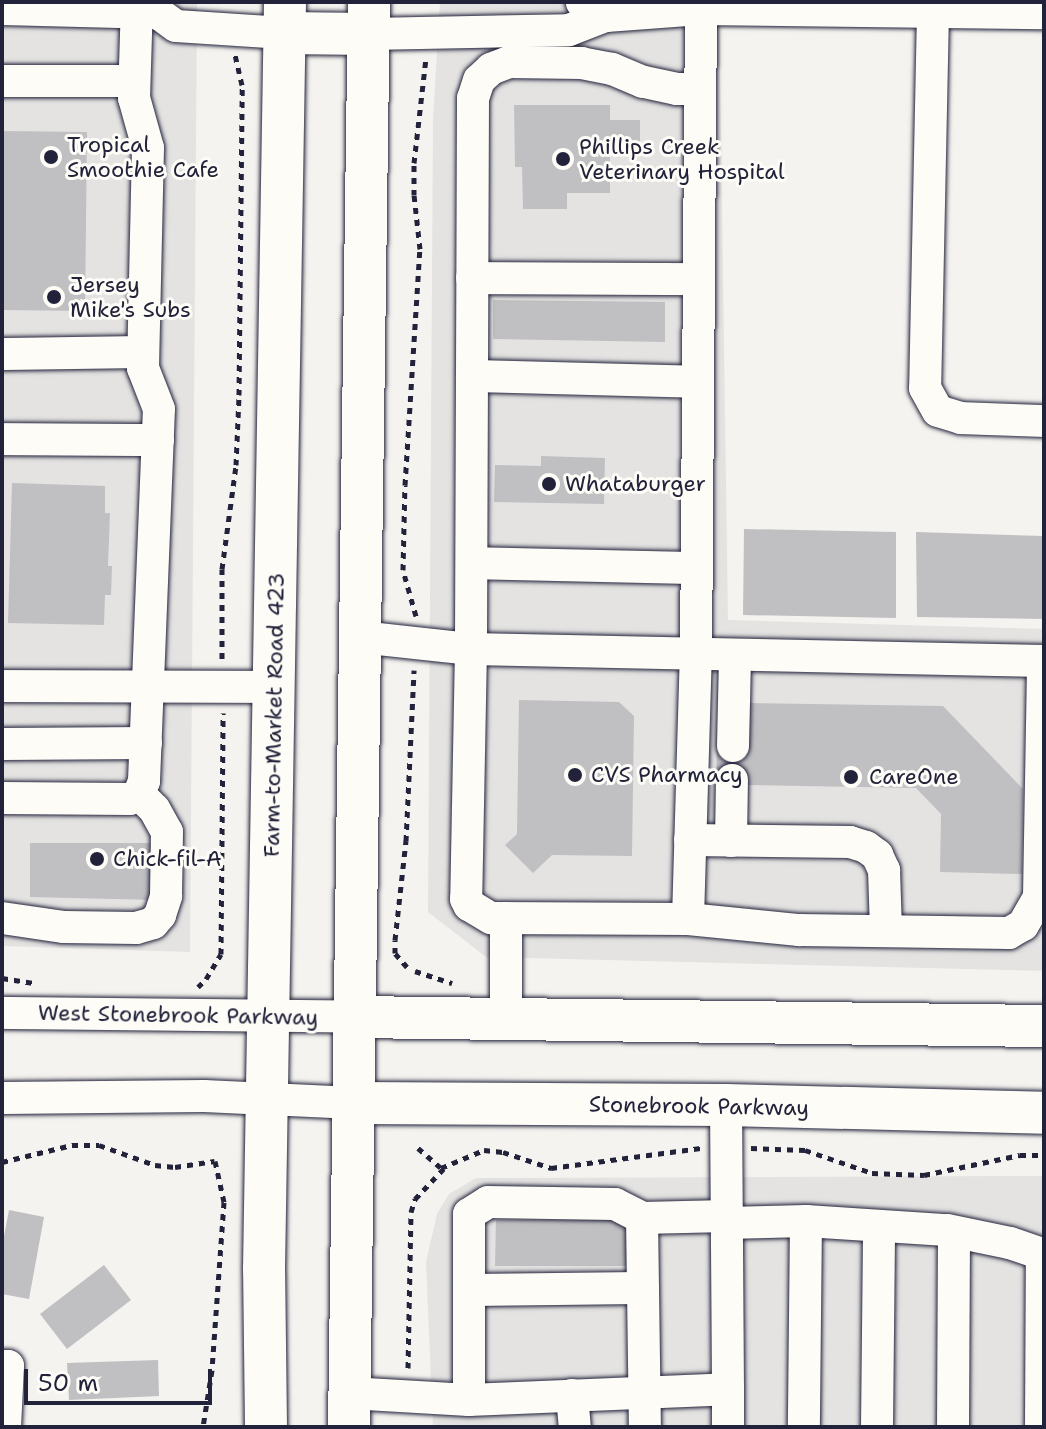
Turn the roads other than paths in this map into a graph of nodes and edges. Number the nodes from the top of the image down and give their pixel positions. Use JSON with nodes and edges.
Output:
{"nodes":[{"id":1,"x":701,"y":5,"type":"edge"},
{"id":2,"x":149,"y":8,"type":"edge"},
{"id":3,"x":2,"y":9,"type":"edge"},
{"id":4,"x":594,"y":9,"type":"edge"},
{"id":5,"x":933,"y":12,"type":"junction"},
{"id":6,"x":1044,"y":13,"type":"edge"},
{"id":7,"x":284,"y":18,"type":"edge"},
{"id":8,"x":369,"y":18,"type":"edge"},
{"id":9,"x":2,"y":81,"type":"edge"},
{"id":10,"x":134,"y":81,"type":"junction"},
{"id":11,"x":700,"y":89,"type":"junction"},
{"id":12,"x":472,"y":278,"type":"junction"},
{"id":13,"x":699,"y":279,"type":"junction"},
{"id":14,"x":143,"y":352,"type":"junction"},
{"id":15,"x":2,"y":354,"type":"edge"},
{"id":16,"x":472,"y":376,"type":"junction"},
{"id":17,"x":698,"y":382,"type":"junction"},
{"id":18,"x":1044,"y":421,"type":"edge"},
{"id":19,"x":2,"y":439,"type":"edge"},
{"id":20,"x":158,"y":440,"type":"junction"},
{"id":21,"x":472,"y":563,"type":"junction"},
{"id":22,"x":697,"y":568,"type":"junction"},
{"id":23,"x":360,"y":637,"type":"junction"},
{"id":24,"x":471,"y":649,"type":"junction"},
{"id":25,"x":696,"y":656,"type":"junction"},
{"id":26,"x":735,"y":657,"type":"junction"},
{"id":27,"x":1044,"y":661,"type":"edge"},
{"id":28,"x":2,"y":686,"type":"edge"},
{"id":29,"x":146,"y":686,"type":"junction"},
{"id":30,"x":274,"y":687,"type":"junction"},
{"id":31,"x":146,"y":743,"type":"junction"},
{"id":32,"x":2,"y":744,"type":"edge"},
{"id":33,"x":733,"y":746,"type":"dead end"},
{"id":34,"x":732,"y":780,"type":"dead end"},
{"id":35,"x":139,"y":794,"type":"junction"},
{"id":36,"x":2,"y":798,"type":"edge"},
{"id":37,"x":690,"y":840,"type":"junction"},
{"id":38,"x":731,"y":841,"type":"junction"},
{"id":39,"x":2,"y":918,"type":"edge"},
{"id":40,"x":506,"y":918,"type":"junction"},
{"id":41,"x":688,"y":919,"type":"junction"},
{"id":42,"x":886,"y":931,"type":"junction"},
{"id":43,"x":2,"y":1013,"type":"edge"},
{"id":44,"x":270,"y":1016,"type":"junction"},
{"id":45,"x":506,"y":1016,"type":"junction"},
{"id":46,"x":355,"y":1017,"type":"junction"},
{"id":47,"x":1044,"y":1026,"type":"edge"},
{"id":48,"x":2,"y":1098,"type":"edge"},
{"id":49,"x":268,"y":1099,"type":"junction"},
{"id":50,"x":354,"y":1103,"type":"junction"},
{"id":51,"x":726,"y":1105,"type":"junction"},
{"id":52,"x":1044,"y":1113,"type":"edge"},
{"id":53,"x":642,"y":1218,"type":"junction"},
{"id":54,"x":727,"y":1220,"type":"junction"},
{"id":55,"x":806,"y":1221,"type":"junction"},
{"id":56,"x":879,"y":1226,"type":"junction"},
{"id":57,"x":954,"y":1232,"type":"junction"},
{"id":58,"x":1043,"y":1255,"type":"edge"},
{"id":59,"x":643,"y":1288,"type":"junction"},
{"id":60,"x":469,"y":1290,"type":"junction"},
{"id":61,"x":5,"y":1366,"type":"edge"},
{"id":62,"x":728,"y":1389,"type":"junction"},
{"id":63,"x":645,"y":1392,"type":"junction"},
{"id":64,"x":469,"y":1400,"type":"junction"},
{"id":65,"x":349,"y":1410,"type":"edge"},
{"id":66,"x":573,"y":1411,"type":"edge"},
{"id":67,"x":5,"y":1427,"type":"edge"},
{"id":68,"x":266,"y":1427,"type":"edge"},
{"id":69,"x":645,"y":1427,"type":"edge"},
{"id":70,"x":728,"y":1427,"type":"edge"},
{"id":71,"x":804,"y":1427,"type":"edge"},
{"id":72,"x":877,"y":1427,"type":"edge"},
{"id":73,"x":953,"y":1427,"type":"edge"},
{"id":74,"x":1041,"y":1427,"type":"edge"}],
"edges":[{"from":1,"to":4,"type":"street"},
{"from":1,"to":5,"type":"street"},
{"from":1,"to":11,"type":"street"},
{"from":2,"to":3,"type":"street"},
{"from":2,"to":7,"type":"street"},
{"from":2,"to":10,"type":"street"},
{"from":4,"to":8,"type":"street"},
{"from":5,"to":6,"type":"street"},
{"from":5,"to":18,"type":"street"},
{"from":7,"to":8,"type":"main road"},
{"from":7,"to":30,"type":"main road","name":"Farm-to-Market Road 423"},
{"from":8,"to":23,"type":"main road"},
{"from":9,"to":10,"type":"street"},
{"from":10,"to":14,"type":"street"},
{"from":11,"to":12,"type":"street"},
{"from":11,"to":13,"type":"street"},
{"from":12,"to":13,"type":"street"},
{"from":12,"to":16,"type":"street"},
{"from":13,"to":17,"type":"street"},
{"from":14,"to":15,"type":"street"},
{"from":14,"to":20,"type":"street"},
{"from":16,"to":17,"type":"street"},
{"from":16,"to":21,"type":"street"},
{"from":17,"to":22,"type":"street"},
{"from":19,"to":20,"type":"street"},
{"from":20,"to":29,"type":"street"},
{"from":21,"to":22,"type":"street"},
{"from":21,"to":24,"type":"street"},
{"from":22,"to":25,"type":"street"},
{"from":23,"to":24,"type":"street"},
{"from":23,"to":46,"type":"main road"},
{"from":24,"to":25,"type":"street"},
{"from":24,"to":40,"type":"street"},
{"from":25,"to":26,"type":"street"},
{"from":25,"to":37,"type":"street"},
{"from":26,"to":27,"type":"street"},
{"from":26,"to":33,"type":"street"},
{"from":27,"to":42,"type":"street"},
{"from":28,"to":29,"type":"street"},
{"from":29,"to":30,"type":"street"},
{"from":29,"to":31,"type":"street"},
{"from":30,"to":44,"type":"main road","name":"Farm-to-Market Road 423"},
{"from":31,"to":32,"type":"street"},
{"from":31,"to":35,"type":"street"},
{"from":34,"to":38,"type":"street"},
{"from":35,"to":36,"type":"street"},
{"from":35,"to":39,"type":"street"},
{"from":37,"to":38,"type":"street"},
{"from":37,"to":41,"type":"street"},
{"from":38,"to":42,"type":"street"},
{"from":40,"to":41,"type":"street"},
{"from":40,"to":45,"type":"street"},
{"from":41,"to":42,"type":"street"},
{"from":43,"to":44,"type":"street","name":"West Stonebrook Parkway"},
{"from":44,"to":46,"type":"street","name":"West Stonebrook Parkway"},
{"from":44,"to":49,"type":"main road","name":"Farm-to-Market Road 423"},
{"from":45,"to":46,"type":"main road"},
{"from":45,"to":47,"type":"main road"},
{"from":46,"to":50,"type":"main road"},
{"from":48,"to":49,"type":"street"},
{"from":49,"to":50,"type":"street"},
{"from":49,"to":68,"type":"main road","name":"Farm-to-Market Road 423"},
{"from":50,"to":51,"type":"main road","name":"Stonebrook Parkway"},
{"from":50,"to":65,"type":"main road"},
{"from":51,"to":52,"type":"main road","name":"Stonebrook Parkway"},
{"from":51,"to":54,"type":"street"},
{"from":53,"to":54,"type":"street"},
{"from":53,"to":59,"type":"street"},
{"from":53,"to":60,"type":"street"},
{"from":54,"to":55,"type":"street"},
{"from":54,"to":62,"type":"street"},
{"from":55,"to":56,"type":"street"},
{"from":55,"to":71,"type":"street"},
{"from":56,"to":57,"type":"street"},
{"from":56,"to":72,"type":"street"},
{"from":57,"to":58,"type":"street"},
{"from":57,"to":73,"type":"street"},
{"from":58,"to":74,"type":"street"},
{"from":59,"to":60,"type":"street"},
{"from":59,"to":63,"type":"street"},
{"from":60,"to":64,"type":"street"},
{"from":61,"to":67,"type":"street"},
{"from":62,"to":63,"type":"street"},
{"from":62,"to":70,"type":"street"},
{"from":63,"to":66,"type":"street"},
{"from":63,"to":69,"type":"street"},
{"from":64,"to":65,"type":"street"},
{"from":64,"to":66,"type":"street"}]}
